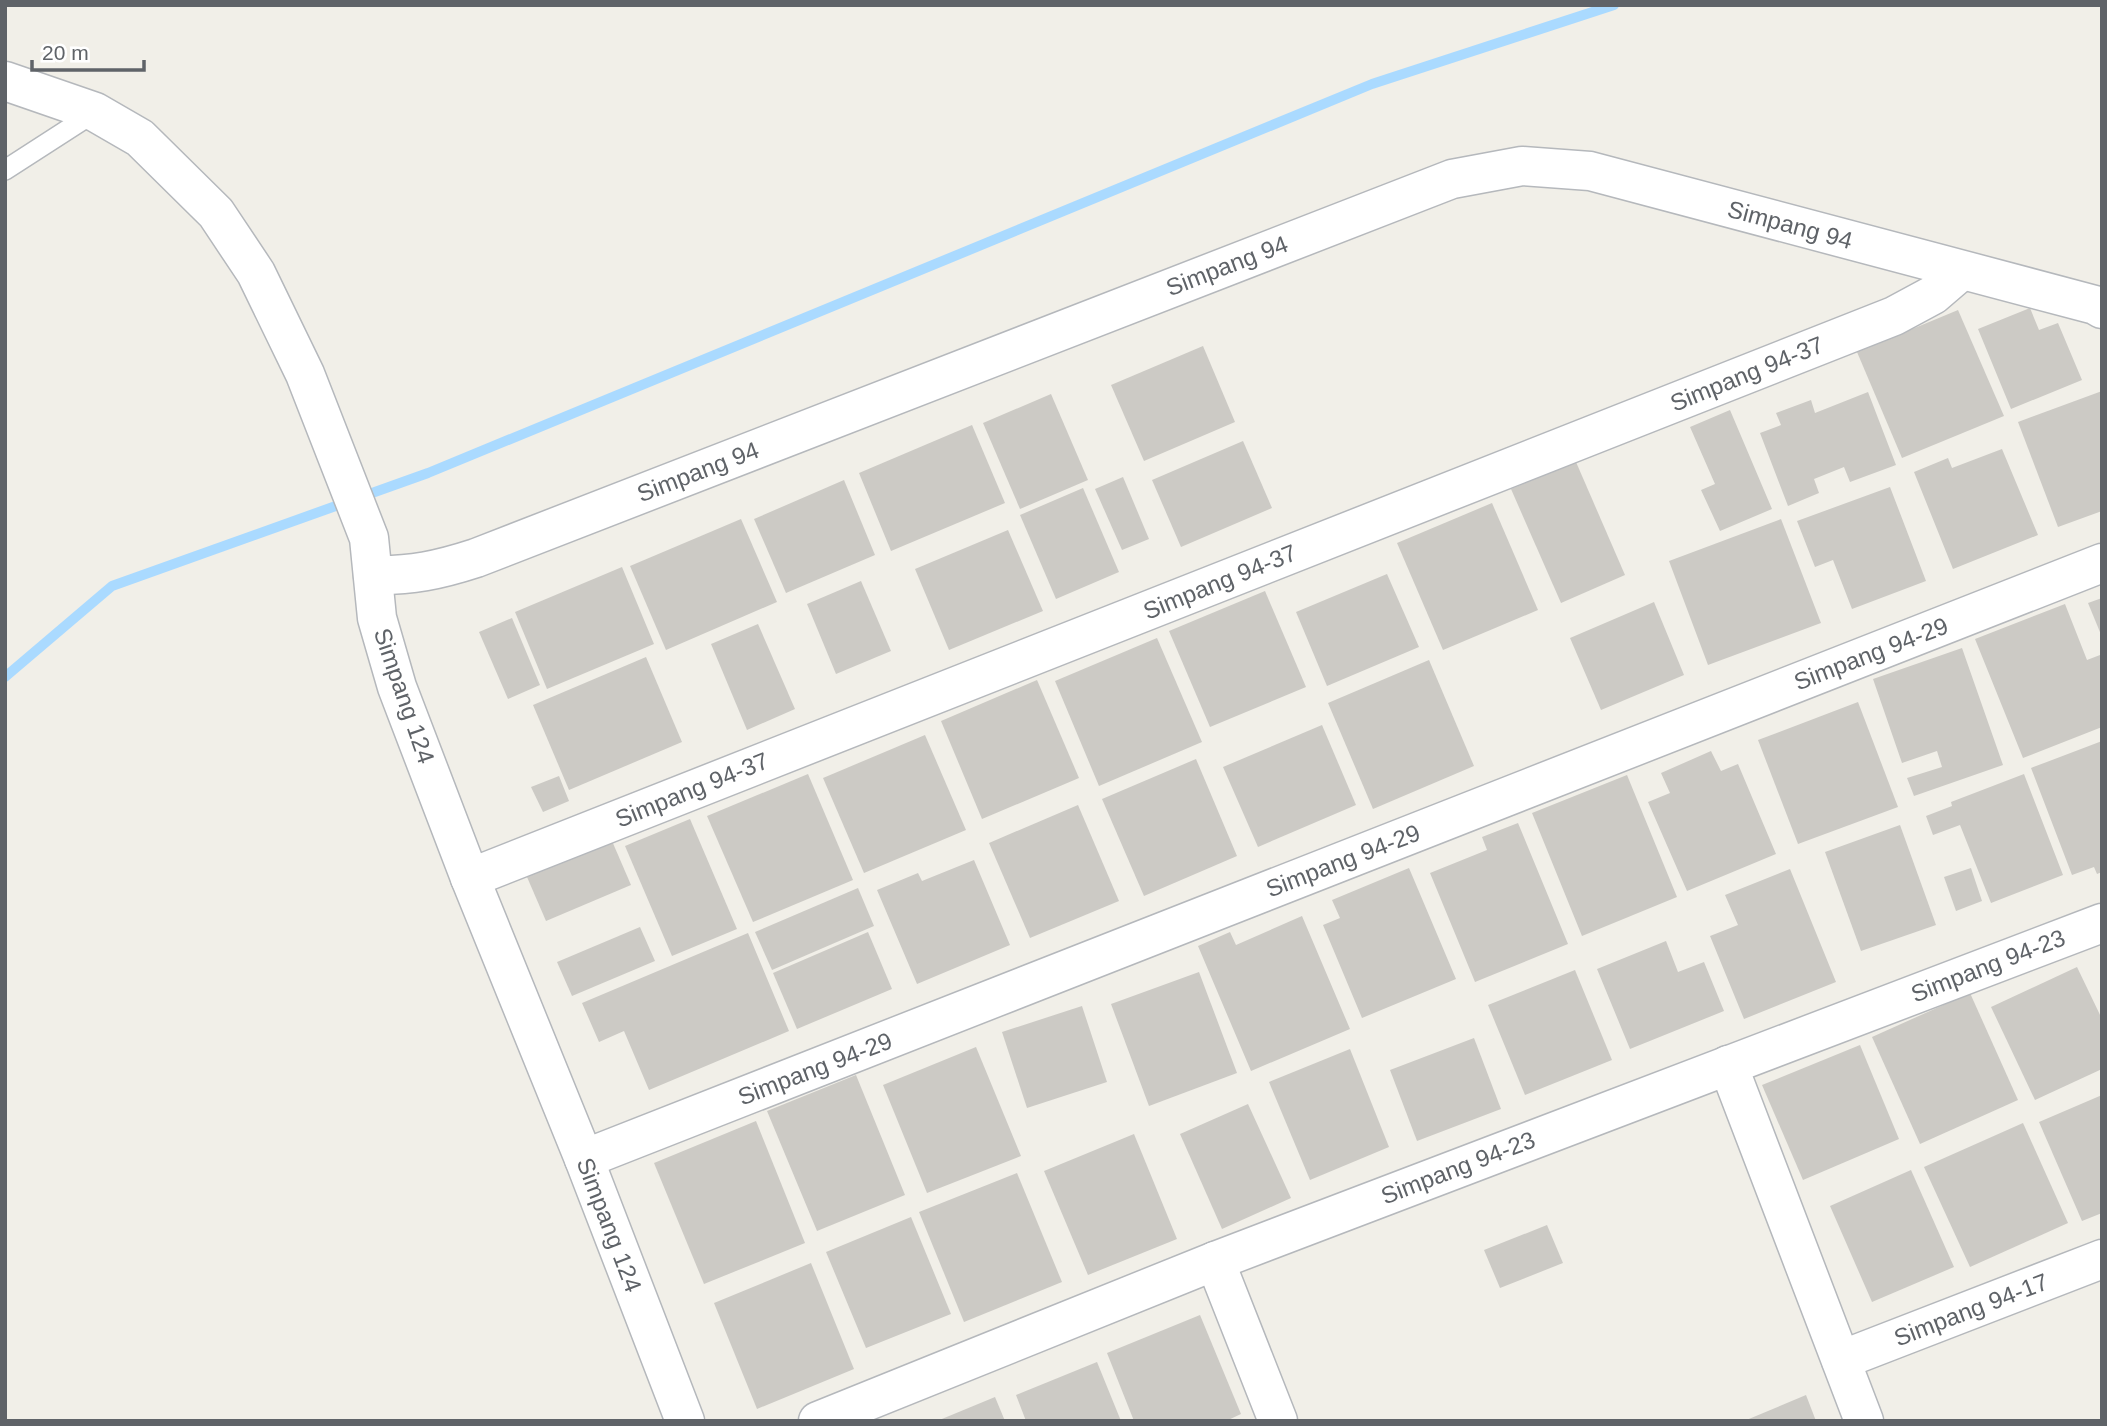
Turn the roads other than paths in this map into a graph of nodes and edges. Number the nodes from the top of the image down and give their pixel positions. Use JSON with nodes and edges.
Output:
{"nodes":[{"id":1,"x":5,"y":81,"type":"edge"},
{"id":2,"x":95,"y":112,"type":"junction"},
{"id":3,"x":5,"y":170,"type":"edge"},
{"id":4,"x":1961,"y":271,"type":"junction"},
{"id":5,"x":2102,"y":309,"type":"edge"},
{"id":6,"x":371,"y":557,"type":"junction"},
{"id":7,"x":2102,"y":563,"type":"edge"},
{"id":8,"x":470,"y":878,"type":"junction"},
{"id":9,"x":2102,"y":923,"type":"edge"},
{"id":10,"x":1728,"y":1065,"type":"junction"},
{"id":11,"x":584,"y":1159,"type":"junction"},
{"id":12,"x":2102,"y":1259,"type":"edge"},
{"id":13,"x":1215,"y":1261,"type":"junction"},
{"id":14,"x":1841,"y":1360,"type":"junction"},
{"id":15,"x":685,"y":1421,"type":"edge"},
{"id":16,"x":818,"y":1421,"type":"edge"},
{"id":17,"x":1278,"y":1421,"type":"edge"},
{"id":18,"x":1864,"y":1421,"type":"edge"}],
"edges":[{"from":1,"to":2,"type":"street","name":"Simpang 124"},
{"from":2,"to":3,"type":"lane"},
{"from":2,"to":6,"type":"street","name":"Simpang 124"},
{"from":4,"to":5,"type":"street","name":"Simpang 94"},
{"from":4,"to":6,"type":"street","name":"Simpang 94"},
{"from":4,"to":8,"type":"street","name":"Simpang 94-37"},
{"from":6,"to":8,"type":"street","name":"Simpang 124"},
{"from":7,"to":11,"type":"street","name":"Simpang 94-29"},
{"from":8,"to":11,"type":"street","name":"Simpang 124"},
{"from":9,"to":10,"type":"street","name":"Simpang 94-23"},
{"from":10,"to":13,"type":"street","name":"Simpang 94-23"},
{"from":10,"to":14,"type":"street"},
{"from":11,"to":15,"type":"street","name":"Simpang 124"},
{"from":12,"to":14,"type":"street","name":"Simpang 94-17"},
{"from":13,"to":16,"type":"street","name":"Simpang 94-23"},
{"from":13,"to":17,"type":"street"},
{"from":14,"to":18,"type":"street"}]}
